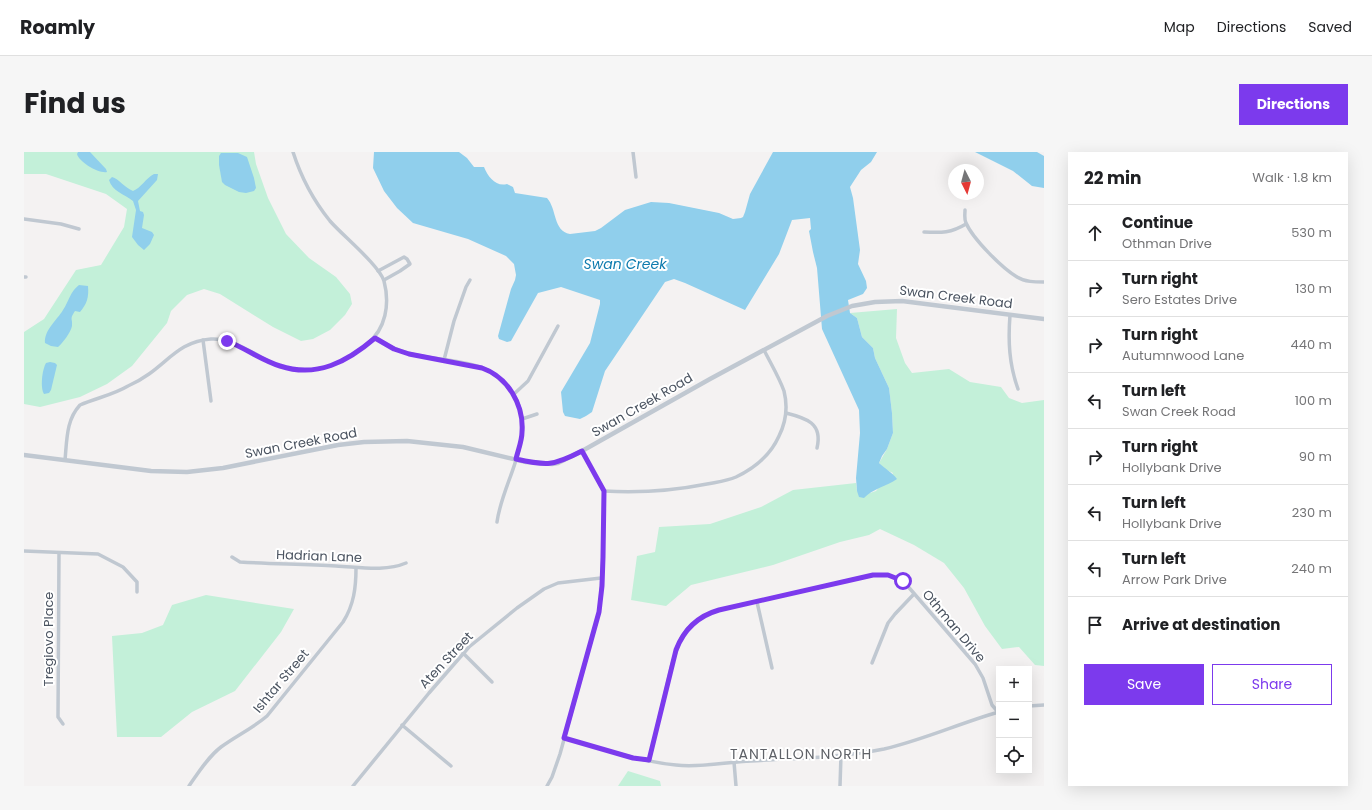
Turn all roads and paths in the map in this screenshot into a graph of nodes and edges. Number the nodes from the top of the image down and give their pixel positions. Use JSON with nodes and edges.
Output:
{"nodes":[{"id":1,"x":293,"y":152,"type":"edge"},
{"id":2,"x":633,"y":152,"type":"edge"},
{"id":3,"x":636,"y":176,"type":"dead end"},
{"id":4,"x":965,"y":210,"type":"dead end"},
{"id":5,"x":24,"y":218,"type":"edge"},
{"id":6,"x":966,"y":224,"type":"junction"},
{"id":7,"x":79,"y":229,"type":"dead end"},
{"id":8,"x":924,"y":232,"type":"dead end"},
{"id":9,"x":378,"y":270,"type":"junction"},
{"id":10,"x":384,"y":280,"type":"junction"},
{"id":11,"x":470,"y":280,"type":"dead end"},
{"id":12,"x":1044,"y":282,"type":"edge"},
{"id":13,"x":1010,"y":315,"type":"junction"},
{"id":14,"x":1044,"y":319,"type":"edge"},
{"id":15,"x":558,"y":326,"type":"dead end"},
{"id":16,"x":375,"y":338,"type":"junction"},
{"id":17,"x":203,"y":340,"type":"junction"},
{"id":18,"x":764,"y":350,"type":"junction"},
{"id":19,"x":444,"y":360,"type":"junction"},
{"id":20,"x":1018,"y":389,"type":"dead end"},
{"id":21,"x":514,"y":394,"type":"junction"},
{"id":22,"x":211,"y":401,"type":"dead end"},
{"id":23,"x":786,"y":413,"type":"junction"},
{"id":24,"x":537,"y":414,"type":"dead end"},
{"id":25,"x":522,"y":419,"type":"junction"},
{"id":26,"x":817,"y":448,"type":"dead end"},
{"id":27,"x":582,"y":451,"type":"junction"},
{"id":28,"x":24,"y":455,"type":"edge"},
{"id":29,"x":516,"y":459,"type":"junction"},
{"id":30,"x":65,"y":460,"type":"junction"},
{"id":31,"x":604,"y":491,"type":"junction"},
{"id":32,"x":497,"y":522,"type":"dead end"},
{"id":33,"x":24,"y":551,"type":"edge"},
{"id":34,"x":59,"y":553,"type":"junction"},
{"id":35,"x":232,"y":557,"type":"dead end"},
{"id":36,"x":406,"y":563,"type":"dead end"},
{"id":37,"x":356,"y":568,"type":"junction"},
{"id":38,"x":601,"y":578,"type":"junction"},
{"id":39,"x":137,"y":592,"type":"dead end"},
{"id":40,"x":914,"y":594,"type":"junction"},
{"id":41,"x":756,"y":602,"type":"junction"},
{"id":42,"x":463,"y":653,"type":"junction"},
{"id":43,"x":872,"y":663,"type":"dead end"},
{"id":44,"x":772,"y":668,"type":"dead end"},
{"id":45,"x":492,"y":682,"type":"dead end"},
{"id":46,"x":1044,"y":705,"type":"edge"},
{"id":47,"x":1032,"y":706,"type":"edge"},
{"id":48,"x":996,"y":709,"type":"edge"},
{"id":49,"x":996,"y":713,"type":"edge"},
{"id":50,"x":63,"y":724,"type":"dead end"},
{"id":51,"x":402,"y":725,"type":"junction"},
{"id":52,"x":564,"y":738,"type":"junction"},
{"id":53,"x":841,"y":755,"type":"junction"},
{"id":54,"x":649,"y":760,"type":"junction"},
{"id":55,"x":734,"y":762,"type":"junction"},
{"id":56,"x":451,"y":766,"type":"dead end"},
{"id":57,"x":189,"y":786,"type":"edge"},
{"id":58,"x":353,"y":786,"type":"edge"},
{"id":59,"x":547,"y":786,"type":"edge"},
{"id":60,"x":736,"y":786,"type":"edge"},
{"id":61,"x":840,"y":786,"type":"edge"}],
"edges":[{"from":1,"to":9,"type":"street"},
{"from":2,"to":3,"type":"street"},
{"from":4,"to":6,"type":"street"},
{"from":5,"to":7,"type":"street"},
{"from":6,"to":8,"type":"street"},
{"from":6,"to":12,"type":"street"},
{"from":9,"to":10,"type":"street"},
{"from":9,"to":10,"type":"street"},
{"from":10,"to":16,"type":"street"},
{"from":11,"to":19,"type":"street"},
{"from":13,"to":14,"type":"street","name":"Swan Creek Road"},
{"from":13,"to":18,"type":"street","name":"Swan Creek Road"},
{"from":13,"to":20,"type":"street"},
{"from":15,"to":21,"type":"street"},
{"from":16,"to":17,"type":"street"},
{"from":16,"to":19,"type":"street"},
{"from":17,"to":22,"type":"street"},
{"from":17,"to":30,"type":"street"},
{"from":18,"to":23,"type":"street"},
{"from":18,"to":27,"type":"street","name":"Swan Creek Road"},
{"from":19,"to":21,"type":"street"},
{"from":21,"to":25,"type":"street"},
{"from":23,"to":26,"type":"street"},
{"from":23,"to":31,"type":"street"},
{"from":24,"to":25,"type":"street"},
{"from":25,"to":29,"type":"street"},
{"from":27,"to":29,"type":"street","name":"Swan Creek Road"},
{"from":27,"to":31,"type":"street"},
{"from":28,"to":30,"type":"street","name":"Swan Creek Road"},
{"from":29,"to":30,"type":"street","name":"Swan Creek Road"},
{"from":29,"to":32,"type":"street"},
{"from":31,"to":38,"type":"street"},
{"from":33,"to":34,"type":"street"},
{"from":34,"to":39,"type":"street"},
{"from":34,"to":50,"type":"street","name":"Tregiovo Place"},
{"from":35,"to":37,"type":"street","name":"Hadrian Lane"},
{"from":36,"to":37,"type":"street","name":"Hadrian Lane"},
{"from":37,"to":57,"type":"street","name":"Ishtar Street"},
{"from":38,"to":42,"type":"street","name":"Aten Street"},
{"from":38,"to":52,"type":"street"},
{"from":40,"to":41,"type":"street","name":"Othman Drive"},
{"from":40,"to":43,"type":"street"},
{"from":40,"to":48,"type":"street","name":"Othman Drive"},
{"from":41,"to":44,"type":"street"},
{"from":41,"to":54,"type":"street","name":"Othman Drive"},
{"from":42,"to":45,"type":"street"},
{"from":42,"to":51,"type":"street","name":"Aten Street"},
{"from":46,"to":47,"type":"street"},
{"from":49,"to":53,"type":"street"},
{"from":51,"to":56,"type":"street"},
{"from":51,"to":58,"type":"street","name":"Aten Street"},
{"from":52,"to":54,"type":"street"},
{"from":52,"to":59,"type":"street"},
{"from":53,"to":55,"type":"street"},
{"from":53,"to":61,"type":"street"},
{"from":54,"to":55,"type":"street"},
{"from":55,"to":60,"type":"street"}]}
